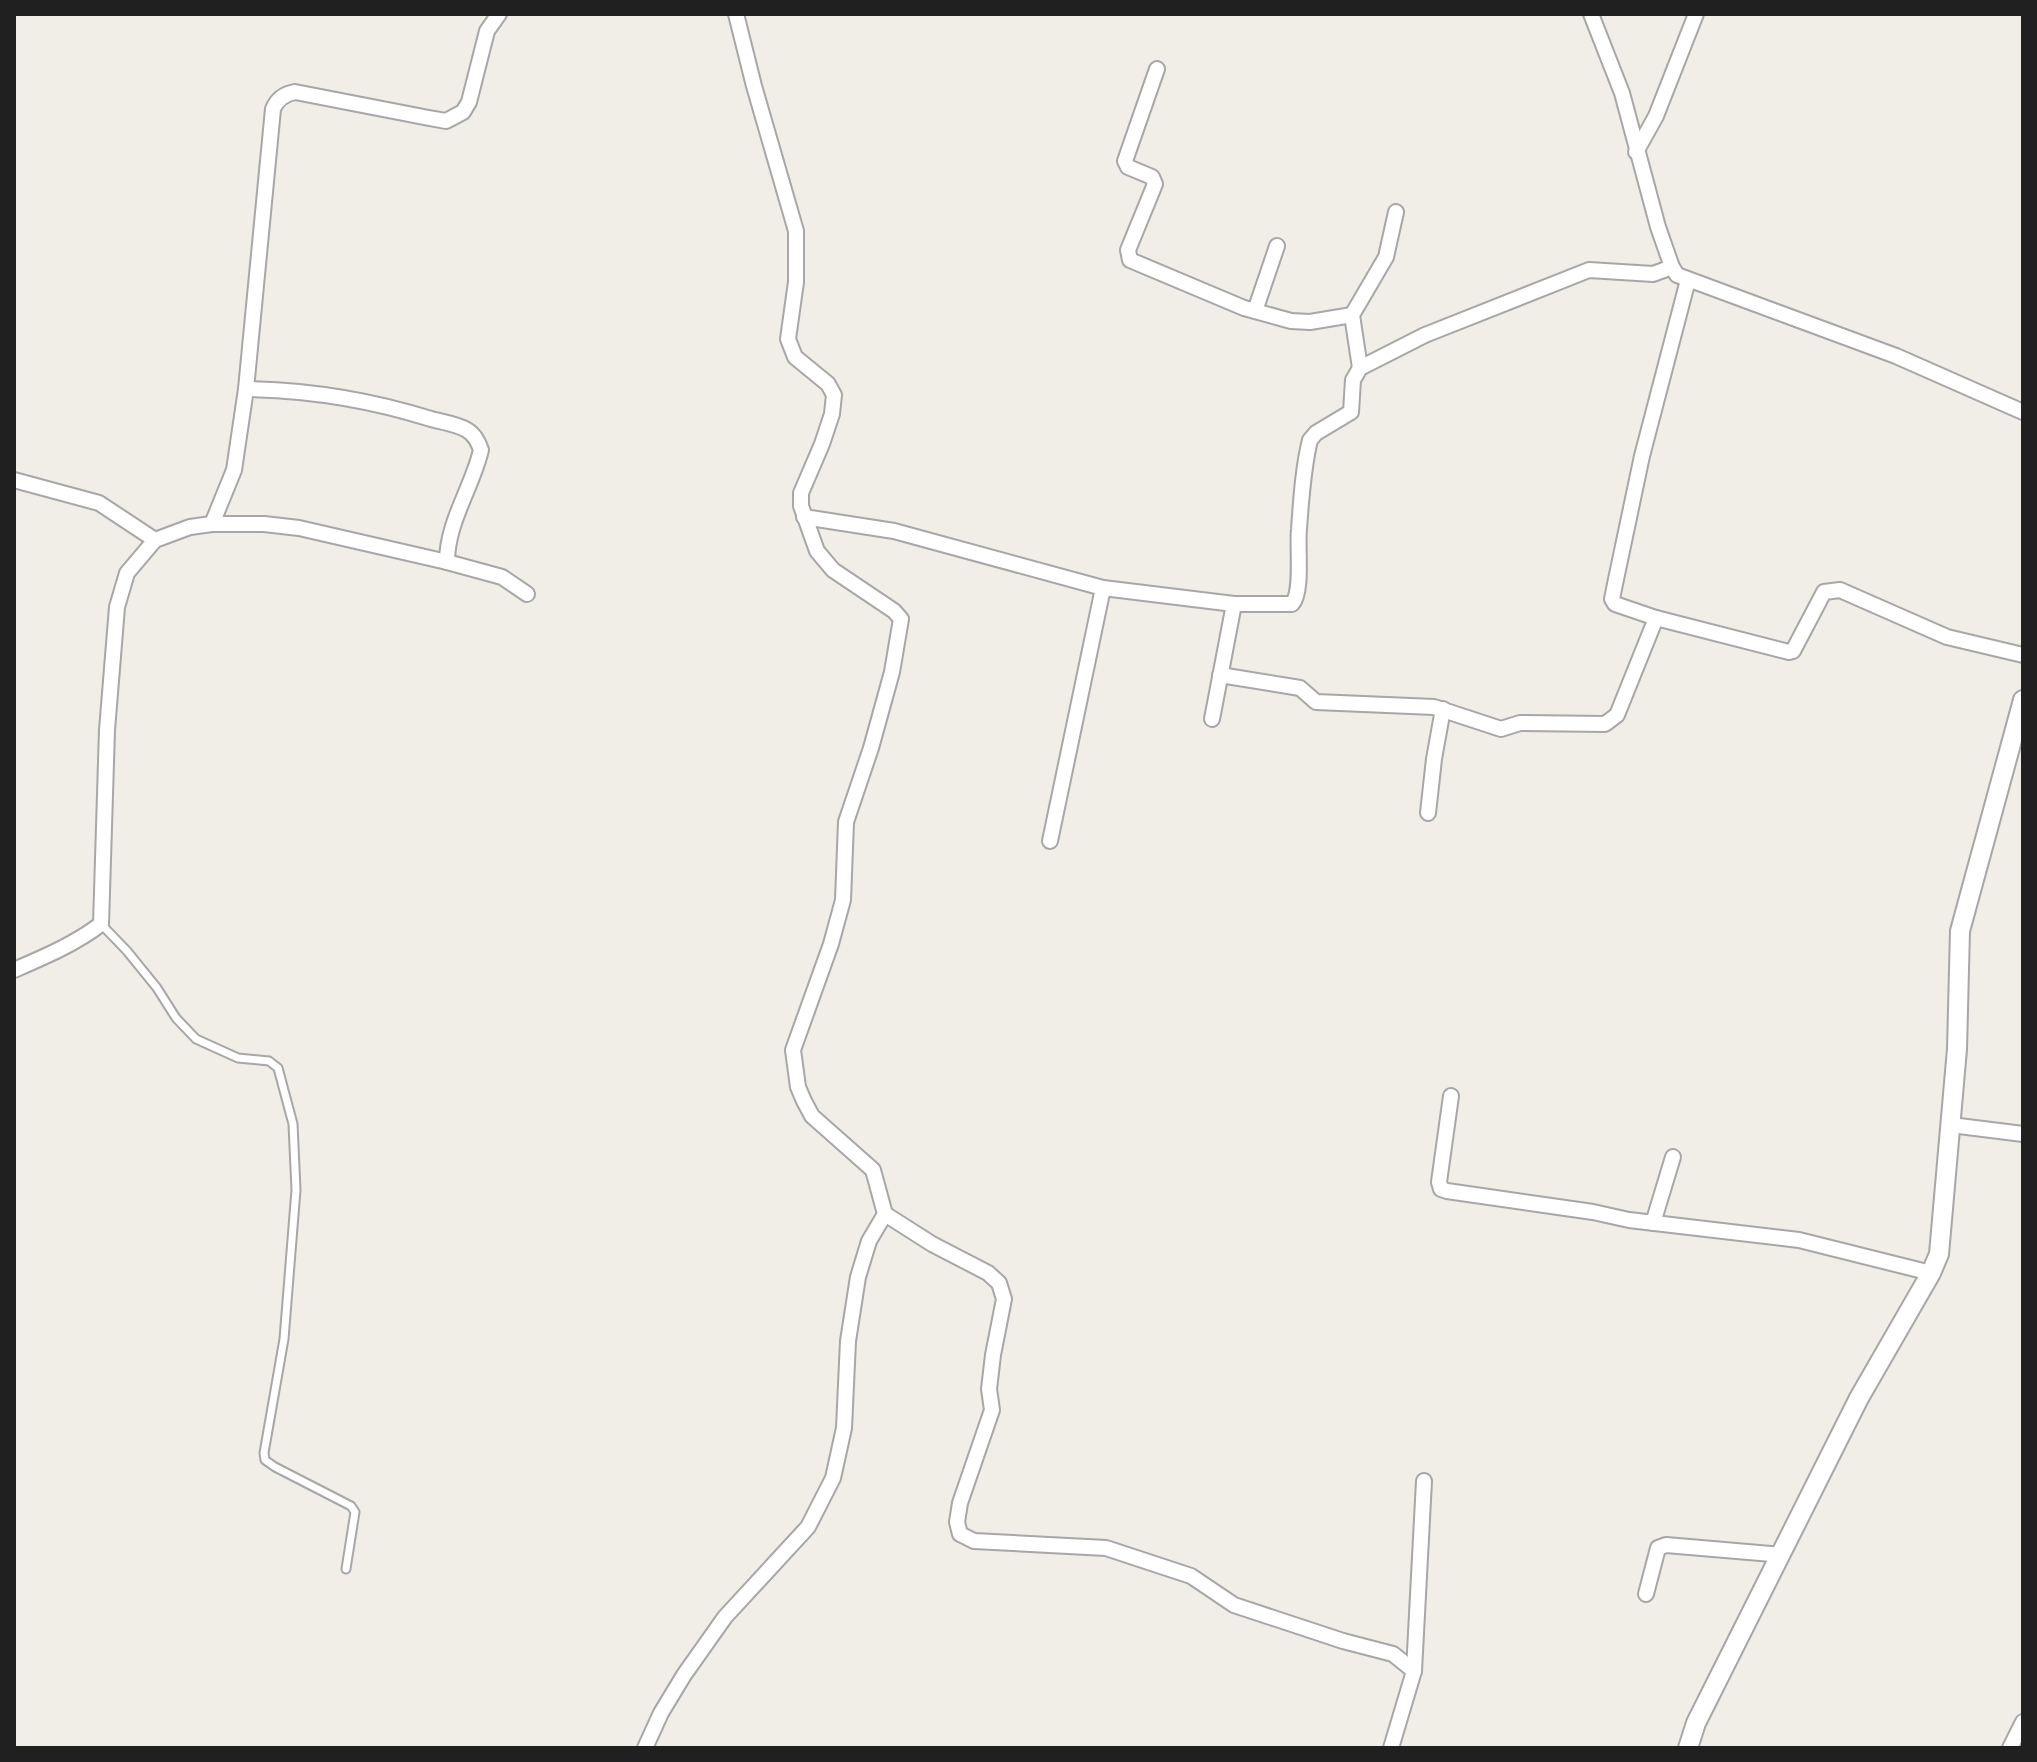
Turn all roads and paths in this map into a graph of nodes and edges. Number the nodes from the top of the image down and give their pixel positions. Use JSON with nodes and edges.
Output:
{"nodes":[{"id":1,"x":499,"y":14,"type":"edge"},
{"id":2,"x":736,"y":14,"type":"edge"},
{"id":3,"x":1591,"y":14,"type":"edge"},
{"id":4,"x":1696,"y":14,"type":"edge"},
{"id":5,"x":1157,"y":69,"type":"dead end"},
{"id":6,"x":1636,"y":152,"type":"junction"},
{"id":7,"x":1396,"y":212,"type":"dead end"},
{"id":8,"x":1277,"y":246,"type":"dead end"},
{"id":9,"x":1672,"y":267,"type":"junction"},
{"id":10,"x":1688,"y":280,"type":"junction"},
{"id":11,"x":1255,"y":311,"type":"junction"},
{"id":12,"x":1352,"y":315,"type":"junction"},
{"id":13,"x":1360,"y":368,"type":"junction"},
{"id":14,"x":246,"y":389,"type":"junction"},
{"id":15,"x":2023,"y":412,"type":"edge"},
{"id":16,"x":14,"y":480,"type":"edge"},
{"id":17,"x":804,"y":517,"type":"junction"},
{"id":18,"x":212,"y":524,"type":"junction"},
{"id":19,"x":155,"y":540,"type":"junction"},
{"id":20,"x":447,"y":562,"type":"junction"},
{"id":21,"x":1103,"y":588,"type":"junction"},
{"id":22,"x":527,"y":594,"type":"dead end"},
{"id":23,"x":1234,"y":604,"type":"junction"},
{"id":24,"x":1656,"y":618,"type":"junction"},
{"id":25,"x":2023,"y":655,"type":"edge"},
{"id":26,"x":1220,"y":675,"type":"junction"},
{"id":27,"x":2023,"y":700,"type":"edge"},
{"id":28,"x":1443,"y":709,"type":"junction"},
{"id":29,"x":1212,"y":719,"type":"dead end"},
{"id":30,"x":1428,"y":813,"type":"dead end"},
{"id":31,"x":1050,"y":841,"type":"dead end"},
{"id":32,"x":101,"y":924,"type":"junction"},
{"id":33,"x":14,"y":970,"type":"edge"},
{"id":34,"x":1451,"y":1096,"type":"dead end"},
{"id":35,"x":1951,"y":1125,"type":"junction"},
{"id":36,"x":2023,"y":1134,"type":"edge"},
{"id":37,"x":1673,"y":1157,"type":"dead end"},
{"id":38,"x":885,"y":1214,"type":"junction"},
{"id":39,"x":1653,"y":1223,"type":"junction"},
{"id":40,"x":1931,"y":1273,"type":"junction"},
{"id":41,"x":1424,"y":1481,"type":"dead end"},
{"id":42,"x":1782,"y":1555,"type":"junction"},
{"id":43,"x":346,"y":1569,"type":"dead end"},
{"id":44,"x":1646,"y":1594,"type":"dead end"},
{"id":45,"x":1414,"y":1671,"type":"junction"},
{"id":46,"x":2023,"y":1722,"type":"edge"},
{"id":47,"x":645,"y":1748,"type":"edge"},
{"id":48,"x":1391,"y":1748,"type":"edge"},
{"id":49,"x":1688,"y":1748,"type":"edge"},
{"id":50,"x":2010,"y":1748,"type":"edge"}],
"edges":[{"from":1,"to":14,"type":"street"},
{"from":2,"to":17,"type":"street"},
{"from":3,"to":6,"type":"street"},
{"from":4,"to":6,"type":"street"},
{"from":5,"to":11,"type":"street"},
{"from":6,"to":9,"type":"street"},
{"from":7,"to":12,"type":"street"},
{"from":8,"to":11,"type":"street"},
{"from":9,"to":10,"type":"street"},
{"from":9,"to":13,"type":"street"},
{"from":10,"to":15,"type":"street"},
{"from":10,"to":24,"type":"street"},
{"from":11,"to":12,"type":"street"},
{"from":12,"to":13,"type":"street"},
{"from":13,"to":23,"type":"street"},
{"from":14,"to":18,"type":"street"},
{"from":14,"to":20,"type":"street"},
{"from":16,"to":19,"type":"street"},
{"from":17,"to":21,"type":"street"},
{"from":17,"to":38,"type":"street"},
{"from":18,"to":19,"type":"street"},
{"from":18,"to":20,"type":"street"},
{"from":19,"to":32,"type":"street"},
{"from":20,"to":22,"type":"street"},
{"from":21,"to":23,"type":"street"},
{"from":21,"to":31,"type":"street"},
{"from":23,"to":26,"type":"street"},
{"from":24,"to":25,"type":"street"},
{"from":24,"to":28,"type":"street"},
{"from":26,"to":28,"type":"street"},
{"from":26,"to":29,"type":"street"},
{"from":27,"to":35,"type":"street"},
{"from":28,"to":30,"type":"street"},
{"from":32,"to":33,"type":"street"},
{"from":32,"to":43,"type":"lane"},
{"from":34,"to":39,"type":"street"},
{"from":35,"to":36,"type":"street"},
{"from":35,"to":40,"type":"street"},
{"from":37,"to":39,"type":"street"},
{"from":38,"to":45,"type":"street"},
{"from":38,"to":47,"type":"street"},
{"from":39,"to":40,"type":"street"},
{"from":40,"to":42,"type":"street"},
{"from":41,"to":45,"type":"street"},
{"from":42,"to":44,"type":"street"},
{"from":42,"to":49,"type":"street"},
{"from":45,"to":48,"type":"street"},
{"from":46,"to":50,"type":"street"}]}
